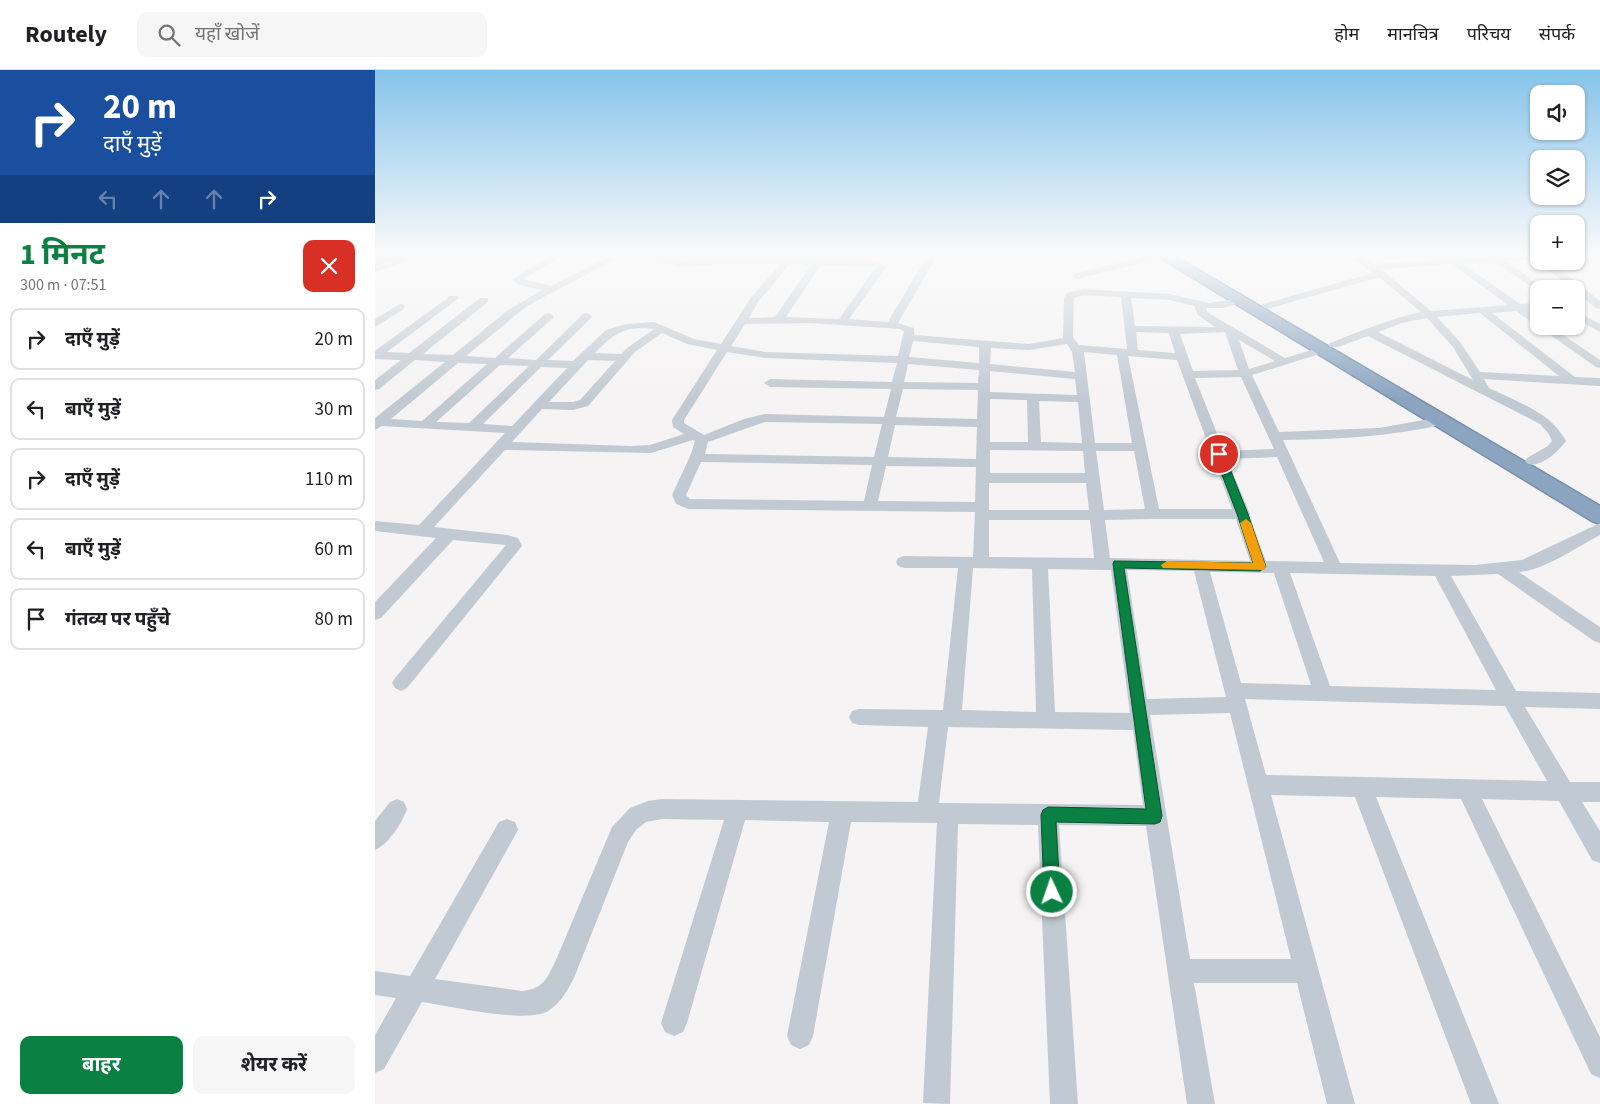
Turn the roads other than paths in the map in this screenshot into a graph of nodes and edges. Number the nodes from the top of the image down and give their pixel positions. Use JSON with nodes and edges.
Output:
{"nodes":[{"id":1,"x":448,"y":302,"type":"edge"},
{"id":2,"x":481,"y":302,"type":"edge"},
{"id":3,"x":529,"y":302,"type":"edge"},
{"id":4,"x":754,"y":302,"type":"edge"},
{"id":5,"x":790,"y":302,"type":"edge"},
{"id":6,"x":856,"y":302,"type":"edge"},
{"id":7,"x":905,"y":302,"type":"edge"},
{"id":8,"x":1069,"y":302,"type":"edge"},
{"id":9,"x":1127,"y":302,"type":"edge"},
{"id":10,"x":1192,"y":302,"type":"edge"},
{"id":11,"x":1230,"y":302,"type":"edge"},
{"id":12,"x":1243,"y":302,"type":"edge"},
{"id":13,"x":1260,"y":302,"type":"edge"},
{"id":14,"x":1279,"y":302,"type":"edge"},
{"id":15,"x":1415,"y":302,"type":"edge"},
{"id":16,"x":1509,"y":302,"type":"edge"},
{"id":17,"x":1199,"y":304,"type":"junction"},
{"id":18,"x":1267,"y":306,"type":"junction"},
{"id":19,"x":400,"y":307,"type":"dead end"},
{"id":20,"x":1530,"y":307,"type":"edge"},
{"id":21,"x":1517,"y":308,"type":"junction"},
{"id":22,"x":1482,"y":310,"type":"junction"},
{"id":23,"x":1585,"y":313,"type":"edge"},
{"id":24,"x":1600,"y":313,"type":"edge"},
{"id":25,"x":1429,"y":314,"type":"junction"},
{"id":26,"x":549,"y":316,"type":"dead end"},
{"id":27,"x":587,"y":316,"type":"dead end"},
{"id":28,"x":1530,"y":317,"type":"edge"},
{"id":29,"x":1585,"y":319,"type":"edge"},
{"id":30,"x":741,"y":321,"type":"junction"},
{"id":31,"x":777,"y":321,"type":"junction"},
{"id":32,"x":842,"y":322,"type":"junction"},
{"id":33,"x":375,"y":324,"type":"edge"},
{"id":34,"x":891,"y":326,"type":"junction"},
{"id":35,"x":662,"y":328,"type":"junction"},
{"id":36,"x":1129,"y":329,"type":"junction"},
{"id":37,"x":1600,"y":329,"type":"edge"},
{"id":38,"x":1173,"y":330,"type":"junction"},
{"id":39,"x":1229,"y":330,"type":"junction"},
{"id":40,"x":1368,"y":332,"type":"junction"},
{"id":41,"x":1556,"y":335,"type":"edge"},
{"id":42,"x":907,"y":337,"type":"junction"},
{"id":43,"x":1073,"y":344,"type":"junction"},
{"id":44,"x":985,"y":345,"type":"junction"},
{"id":45,"x":723,"y":347,"type":"junction"},
{"id":46,"x":1328,"y":348,"type":"junction"},
{"id":47,"x":1128,"y":352,"type":"junction"},
{"id":48,"x":375,"y":356,"type":"edge"},
{"id":49,"x":586,"y":356,"type":"junction"},
{"id":50,"x":412,"y":357,"type":"junction"},
{"id":51,"x":1181,"y":357,"type":"junction"},
{"id":52,"x":624,"y":358,"type":"junction"},
{"id":53,"x":455,"y":360,"type":"junction"},
{"id":54,"x":901,"y":360,"type":"junction"},
{"id":55,"x":498,"y":362,"type":"junction"},
{"id":56,"x":1285,"y":362,"type":"junction"},
{"id":57,"x":538,"y":363,"type":"junction"},
{"id":58,"x":576,"y":365,"type":"junction"},
{"id":59,"x":1600,"y":365,"type":"edge"},
{"id":60,"x":985,"y":366,"type":"junction"},
{"id":61,"x":1247,"y":373,"type":"junction"},
{"id":62,"x":1188,"y":375,"type":"junction"},
{"id":63,"x":1475,"y":375,"type":"junction"},
{"id":64,"x":1079,"y":376,"type":"junction"},
{"id":65,"x":1571,"y":380,"type":"junction"},
{"id":66,"x":1600,"y":382,"type":"edge"},
{"id":67,"x":770,"y":383,"type":"dead end"},
{"id":68,"x":375,"y":386,"type":"edge"},
{"id":69,"x":896,"y":386,"type":"junction"},
{"id":70,"x":984,"y":391,"type":"junction"},
{"id":71,"x":1485,"y":391,"type":"junction"},
{"id":72,"x":1033,"y":397,"type":"junction"},
{"id":73,"x":1083,"y":399,"type":"junction"},
{"id":74,"x":539,"y":405,"type":"junction"},
{"id":75,"x":888,"y":420,"type":"junction"},
{"id":76,"x":1440,"y":421,"type":"junction"},
{"id":77,"x":984,"y":422,"type":"junction"},
{"id":78,"x":377,"y":424,"type":"edge"},
{"id":79,"x":425,"y":425,"type":"junction"},
{"id":80,"x":472,"y":428,"type":"junction"},
{"id":81,"x":516,"y":430,"type":"junction"},
{"id":82,"x":1275,"y":436,"type":"junction"},
{"id":83,"x":698,"y":438,"type":"junction"},
{"id":84,"x":502,"y":446,"type":"junction"},
{"id":85,"x":983,"y":446,"type":"junction"},
{"id":86,"x":1035,"y":446,"type":"junction"},
{"id":87,"x":1088,"y":446,"type":"junction"},
{"id":88,"x":1139,"y":447,"type":"junction"},
{"id":89,"x":1283,"y":453,"type":"junction"},
{"id":90,"x":1219,"y":454,"type":"junction"},
{"id":91,"x":696,"y":458,"type":"junction"},
{"id":92,"x":880,"y":460,"type":"junction"},
{"id":93,"x":1532,"y":461,"type":"junction"},
{"id":94,"x":983,"y":463,"type":"junction"},
{"id":95,"x":983,"y":478,"type":"junction"},
{"id":96,"x":1092,"y":478,"type":"junction"},
{"id":97,"x":1600,"y":501,"type":"edge"},
{"id":98,"x":870,"y":506,"type":"junction"},
{"id":99,"x":982,"y":511,"type":"junction"},
{"id":100,"x":1243,"y":514,"type":"junction"},
{"id":101,"x":1153,"y":515,"type":"junction"},
{"id":102,"x":1097,"y":516,"type":"junction"},
{"id":103,"x":1600,"y":516,"type":"edge"},
{"id":104,"x":377,"y":528,"type":"edge"},
{"id":105,"x":1600,"y":528,"type":"edge"},
{"id":106,"x":423,"y":530,"type":"junction"},
{"id":107,"x":450,"y":534,"type":"junction"},
{"id":108,"x":904,"y":562,"type":"dead end"},
{"id":109,"x":973,"y":563,"type":"junction"},
{"id":110,"x":1040,"y":563,"type":"junction"},
{"id":111,"x":1111,"y":564,"type":"junction"},
{"id":112,"x":1201,"y":566,"type":"junction"},
{"id":113,"x":1260,"y":567,"type":"junction"},
{"id":114,"x":1280,"y":568,"type":"junction"},
{"id":115,"x":1335,"y":569,"type":"junction"},
{"id":116,"x":1502,"y":569,"type":"junction"},
{"id":117,"x":1440,"y":570,"type":"junction"},
{"id":118,"x":375,"y":613,"type":"edge"},
{"id":119,"x":1600,"y":636,"type":"edge"},
{"id":120,"x":401,"y":683,"type":"dead end"},
{"id":121,"x":1323,"y":693,"type":"junction"},
{"id":122,"x":1235,"y":698,"type":"junction"},
{"id":123,"x":1510,"y":698,"type":"junction"},
{"id":124,"x":1600,"y":701,"type":"edge"},
{"id":125,"x":1140,"y":714,"type":"junction"},
{"id":126,"x":859,"y":717,"type":"dead end"},
{"id":127,"x":945,"y":719,"type":"junction"},
{"id":128,"x":1046,"y":721,"type":"junction"},
{"id":129,"x":1257,"y":785,"type":"junction"},
{"id":130,"x":1362,"y":787,"type":"junction"},
{"id":131,"x":1467,"y":790,"type":"junction"},
{"id":132,"x":1565,"y":792,"type":"junction"},
{"id":133,"x":1600,"y":792,"type":"edge"},
{"id":134,"x":397,"y":809,"type":"dead end"},
{"id":135,"x":738,"y":810,"type":"junction"},
{"id":136,"x":842,"y":812,"type":"junction"},
{"id":137,"x":937,"y":813,"type":"junction"},
{"id":138,"x":1048,"y":815,"type":"junction"},
{"id":139,"x":1155,"y":816,"type":"junction"},
{"id":140,"x":507,"y":830,"type":"dead end"},
{"id":141,"x":375,"y":839,"type":"edge"},
{"id":142,"x":1600,"y":852,"type":"edge"},
{"id":143,"x":1306,"y":971,"type":"junction"},
{"id":144,"x":1180,"y":972,"type":"junction"},
{"id":145,"x":375,"y":983,"type":"edge"},
{"id":146,"x":417,"y":989,"type":"junction"},
{"id":147,"x":674,"y":1022,"type":"dead end"},
{"id":148,"x":800,"y":1036,"type":"dead end"},
{"id":149,"x":375,"y":1060,"type":"edge"},
{"id":150,"x":1600,"y":1065,"type":"edge"},
{"id":151,"x":937,"y":1102,"type":"dead end"},
{"id":152,"x":1064,"y":1104,"type":"edge"},
{"id":153,"x":1201,"y":1104,"type":"edge"},
{"id":154,"x":1341,"y":1104,"type":"edge"},
{"id":155,"x":1485,"y":1104,"type":"edge"}],
"edges":[{"from":1,"to":48,"type":"street"},
{"from":2,"to":50,"type":"street"},
{"from":3,"to":53,"type":"street"},
{"from":4,"to":30,"type":"street"},
{"from":5,"to":31,"type":"street"},
{"from":6,"to":32,"type":"street"},
{"from":7,"to":34,"type":"street"},
{"from":8,"to":43,"type":"street"},
{"from":9,"to":36,"type":"street"},
{"from":10,"to":17,"type":"street"},
{"from":11,"to":17,"type":"street"},
{"from":12,"to":46,"type":"highway"},
{"from":13,"to":18,"type":"highway"},
{"from":14,"to":18,"type":"street"},
{"from":15,"to":25,"type":"street"},
{"from":16,"to":21,"type":"street"},
{"from":17,"to":39,"type":"street"},
{"from":18,"to":46,"type":"highway"},
{"from":19,"to":33,"type":"street"},
{"from":20,"to":21,"type":"street"},
{"from":21,"to":22,"type":"street"},
{"from":21,"to":28,"type":"street"},
{"from":22,"to":25,"type":"street"},
{"from":22,"to":65,"type":"street"},
{"from":23,"to":24,"type":"street"},
{"from":25,"to":40,"type":"street"},
{"from":25,"to":63,"type":"street"},
{"from":26,"to":55,"type":"street"},
{"from":27,"to":57,"type":"street"},
{"from":29,"to":37,"type":"street"},
{"from":30,"to":31,"type":"street"},
{"from":30,"to":45,"type":"street"},
{"from":31,"to":32,"type":"street"},
{"from":32,"to":34,"type":"street"},
{"from":34,"to":42,"type":"street"},
{"from":35,"to":45,"type":"street"},
{"from":35,"to":49,"type":"street"},
{"from":35,"to":52,"type":"street"},
{"from":36,"to":38,"type":"street"},
{"from":36,"to":47,"type":"street"},
{"from":38,"to":39,"type":"street"},
{"from":38,"to":51,"type":"street"},
{"from":39,"to":56,"type":"street"},
{"from":39,"to":61,"type":"street"},
{"from":40,"to":46,"type":"street"},
{"from":40,"to":71,"type":"street"},
{"from":41,"to":59,"type":"street"},
{"from":42,"to":44,"type":"street"},
{"from":42,"to":54,"type":"street"},
{"from":43,"to":44,"type":"street"},
{"from":43,"to":47,"type":"street"},
{"from":43,"to":64,"type":"street"},
{"from":44,"to":60,"type":"street"},
{"from":45,"to":54,"type":"street"},
{"from":45,"to":83,"type":"street"},
{"from":46,"to":56,"type":"street"},
{"from":46,"to":76,"type":"highway"},
{"from":46,"to":93,"type":"highway"},
{"from":47,"to":51,"type":"street"},
{"from":47,"to":88,"type":"street"},
{"from":48,"to":50,"type":"street"},
{"from":49,"to":52,"type":"street"},
{"from":49,"to":58,"type":"street"},
{"from":50,"to":53,"type":"street"},
{"from":50,"to":68,"type":"street"},
{"from":51,"to":62,"type":"street"},
{"from":52,"to":74,"type":"street"},
{"from":53,"to":55,"type":"street"},
{"from":53,"to":78,"type":"street"},
{"from":54,"to":60,"type":"street"},
{"from":54,"to":69,"type":"street"},
{"from":55,"to":57,"type":"street"},
{"from":55,"to":79,"type":"street"},
{"from":56,"to":61,"type":"street"},
{"from":57,"to":58,"type":"street"},
{"from":57,"to":80,"type":"street"},
{"from":58,"to":74,"type":"street"},
{"from":60,"to":64,"type":"street"},
{"from":60,"to":70,"type":"street"},
{"from":61,"to":62,"type":"street"},
{"from":61,"to":82,"type":"street"},
{"from":62,"to":90,"type":"street"},
{"from":63,"to":65,"type":"street"},
{"from":63,"to":71,"type":"street"},
{"from":64,"to":73,"type":"street"},
{"from":65,"to":66,"type":"street"},
{"from":67,"to":69,"type":"street"},
{"from":69,"to":70,"type":"street"},
{"from":69,"to":75,"type":"street"},
{"from":70,"to":72,"type":"street"},
{"from":70,"to":77,"type":"street"},
{"from":71,"to":93,"type":"street"},
{"from":72,"to":73,"type":"street"},
{"from":72,"to":86,"type":"street"},
{"from":73,"to":87,"type":"street"},
{"from":74,"to":81,"type":"street"},
{"from":75,"to":77,"type":"street"},
{"from":75,"to":83,"type":"street"},
{"from":75,"to":92,"type":"street"},
{"from":76,"to":82,"type":"street"},
{"from":76,"to":103,"type":"highway"},
{"from":77,"to":85,"type":"street"},
{"from":78,"to":79,"type":"street"},
{"from":79,"to":80,"type":"street"},
{"from":80,"to":81,"type":"street"},
{"from":81,"to":84,"type":"street"},
{"from":82,"to":89,"type":"street"},
{"from":83,"to":84,"type":"street"},
{"from":83,"to":91,"type":"street"},
{"from":84,"to":106,"type":"street"},
{"from":85,"to":86,"type":"street"},
{"from":85,"to":94,"type":"street"},
{"from":86,"to":87,"type":"street"},
{"from":87,"to":88,"type":"street"},
{"from":87,"to":96,"type":"street"},
{"from":88,"to":101,"type":"street"},
{"from":89,"to":90,"type":"street"},
{"from":89,"to":115,"type":"street"},
{"from":90,"to":100,"type":"street"},
{"from":91,"to":92,"type":"street"},
{"from":91,"to":98,"type":"street"},
{"from":92,"to":94,"type":"street"},
{"from":92,"to":98,"type":"street"},
{"from":93,"to":97,"type":"highway"},
{"from":94,"to":95,"type":"street"},
{"from":95,"to":96,"type":"street"},
{"from":95,"to":99,"type":"street"},
{"from":96,"to":102,"type":"street"},
{"from":98,"to":99,"type":"street"},
{"from":99,"to":102,"type":"street"},
{"from":99,"to":109,"type":"street"},
{"from":100,"to":101,"type":"street"},
{"from":100,"to":113,"type":"street"},
{"from":101,"to":102,"type":"street"},
{"from":102,"to":111,"type":"street"},
{"from":104,"to":106,"type":"street"},
{"from":105,"to":116,"type":"street"},
{"from":106,"to":107,"type":"street"},
{"from":107,"to":118,"type":"street"},
{"from":107,"to":120,"type":"street"},
{"from":108,"to":109,"type":"street"},
{"from":109,"to":110,"type":"street"},
{"from":109,"to":127,"type":"street"},
{"from":110,"to":111,"type":"street"},
{"from":110,"to":128,"type":"street"},
{"from":111,"to":112,"type":"street"},
{"from":111,"to":125,"type":"street"},
{"from":112,"to":113,"type":"street"},
{"from":112,"to":122,"type":"street"},
{"from":113,"to":114,"type":"street"},
{"from":114,"to":115,"type":"street"},
{"from":114,"to":121,"type":"street"},
{"from":115,"to":117,"type":"street"},
{"from":116,"to":117,"type":"street"},
{"from":116,"to":119,"type":"street"},
{"from":117,"to":123,"type":"street"},
{"from":121,"to":122,"type":"street"},
{"from":121,"to":123,"type":"street"},
{"from":122,"to":125,"type":"street"},
{"from":122,"to":129,"type":"street"},
{"from":123,"to":124,"type":"street"},
{"from":123,"to":132,"type":"street"},
{"from":125,"to":128,"type":"street"},
{"from":125,"to":139,"type":"street"},
{"from":126,"to":127,"type":"street"},
{"from":127,"to":128,"type":"street"},
{"from":127,"to":137,"type":"street"},
{"from":129,"to":130,"type":"street"},
{"from":129,"to":143,"type":"street"},
{"from":130,"to":131,"type":"street"},
{"from":130,"to":155,"type":"street"},
{"from":131,"to":132,"type":"street"},
{"from":131,"to":150,"type":"street"},
{"from":132,"to":133,"type":"street"},
{"from":132,"to":142,"type":"street"},
{"from":134,"to":141,"type":"street"},
{"from":135,"to":136,"type":"street"},
{"from":135,"to":146,"type":"street"},
{"from":135,"to":147,"type":"street"},
{"from":136,"to":137,"type":"street"},
{"from":136,"to":148,"type":"street"},
{"from":137,"to":138,"type":"street"},
{"from":137,"to":151,"type":"street"},
{"from":138,"to":139,"type":"street"},
{"from":138,"to":152,"type":"street"},
{"from":139,"to":144,"type":"street"},
{"from":140,"to":146,"type":"street"},
{"from":143,"to":144,"type":"street"},
{"from":143,"to":154,"type":"street"},
{"from":144,"to":153,"type":"street"},
{"from":145,"to":146,"type":"street"},
{"from":146,"to":149,"type":"street"}]}
